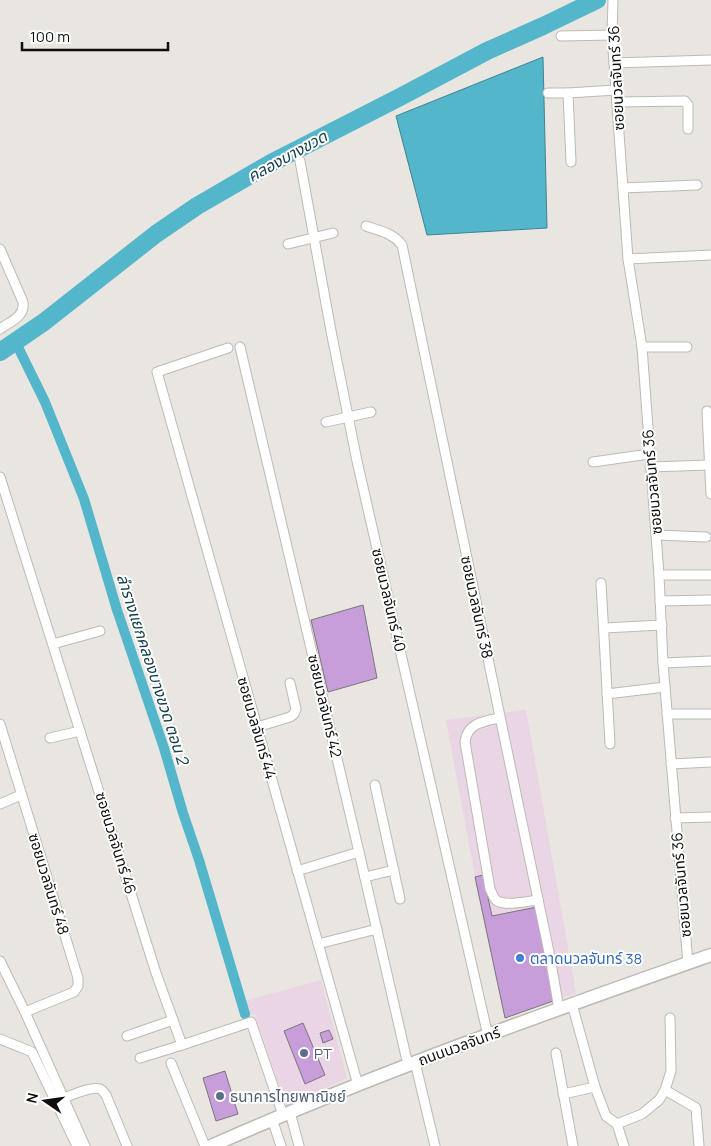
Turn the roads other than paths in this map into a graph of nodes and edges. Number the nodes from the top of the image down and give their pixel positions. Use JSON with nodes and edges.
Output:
{"nodes":[{"id":1,"x":613,"y":1,"type":"edge"},
{"id":2,"x":612,"y":35,"type":"junction"},
{"id":3,"x":561,"y":36,"type":"dead end"},
{"id":4,"x":711,"y":60,"type":"edge"},
{"id":5,"x":614,"y":63,"type":"junction"},
{"id":6,"x":616,"y":90,"type":"junction"},
{"id":7,"x":548,"y":93,"type":"dead end"},
{"id":8,"x":568,"y":93,"type":"junction"},
{"id":9,"x":617,"y":102,"type":"junction"},
{"id":10,"x":688,"y":129,"type":"dead end"},
{"id":11,"x":300,"y":161,"type":"dead end"},
{"id":12,"x":571,"y":162,"type":"dead end"},
{"id":13,"x":697,"y":185,"type":"dead end"},
{"id":14,"x":623,"y":188,"type":"junction"},
{"id":15,"x":366,"y":226,"type":"dead end"},
{"id":16,"x":333,"y":233,"type":"dead end"},
{"id":17,"x":314,"y":238,"type":"junction"},
{"id":18,"x":288,"y":244,"type":"dead end"},
{"id":19,"x":0,"y":249,"type":"edge"},
{"id":20,"x":711,"y":255,"type":"edge"},
{"id":21,"x":628,"y":259,"type":"junction"},
{"id":22,"x":0,"y":328,"type":"edge"},
{"id":23,"x":240,"y":347,"type":"dead end"},
{"id":24,"x":686,"y":347,"type":"dead end"},
{"id":25,"x":228,"y":348,"type":"dead end"},
{"id":26,"x":642,"y":348,"type":"junction"},
{"id":27,"x":707,"y":411,"type":"dead end"},
{"id":28,"x":371,"y":412,"type":"dead end"},
{"id":29,"x":348,"y":417,"type":"junction"},
{"id":30,"x":326,"y":422,"type":"dead end"},
{"id":31,"x":650,"y":454,"type":"junction"},
{"id":32,"x":593,"y":462,"type":"dead end"},
{"id":33,"x":709,"y":465,"type":"junction"},
{"id":34,"x":650,"y":466,"type":"junction"},
{"id":35,"x":0,"y":477,"type":"edge"},
{"id":36,"x":711,"y":494,"type":"edge"},
{"id":37,"x":656,"y":535,"type":"junction"},
{"id":38,"x":706,"y":537,"type":"dead end"},
{"id":39,"x":660,"y":575,"type":"junction"},
{"id":40,"x":711,"y":575,"type":"edge"},
{"id":41,"x":601,"y":583,"type":"dead end"},
{"id":42,"x":711,"y":600,"type":"edge"},
{"id":43,"x":660,"y":601,"type":"junction"},
{"id":44,"x":662,"y":625,"type":"junction"},
{"id":45,"x":604,"y":628,"type":"junction"},
{"id":46,"x":100,"y":631,"type":"dead end"},
{"id":47,"x":53,"y":644,"type":"junction"},
{"id":48,"x":711,"y":661,"type":"edge"},
{"id":49,"x":663,"y":663,"type":"junction"},
{"id":50,"x":290,"y":683,"type":"dead end"},
{"id":51,"x":665,"y":687,"type":"junction"},
{"id":52,"x":607,"y":694,"type":"junction"},
{"id":53,"x":667,"y":714,"type":"junction"},
{"id":54,"x":711,"y":714,"type":"edge"},
{"id":55,"x":500,"y":718,"type":"junction"},
{"id":56,"x":0,"y":724,"type":"edge"},
{"id":57,"x":257,"y":727,"type":"junction"},
{"id":58,"x":80,"y":731,"type":"junction"},
{"id":59,"x":50,"y":738,"type":"dead end"},
{"id":60,"x":610,"y":744,"type":"dead end"},
{"id":61,"x":711,"y":762,"type":"edge"},
{"id":62,"x":671,"y":764,"type":"junction"},
{"id":63,"x":375,"y":785,"type":"dead end"},
{"id":64,"x":21,"y":795,"type":"junction"},
{"id":65,"x":0,"y":804,"type":"edge"},
{"id":66,"x":711,"y":817,"type":"edge"},
{"id":67,"x":676,"y":818,"type":"junction"},
{"id":68,"x":359,"y":852,"type":"junction"},
{"id":69,"x":297,"y":870,"type":"junction"},
{"id":70,"x":394,"y":870,"type":"junction"},
{"id":71,"x":365,"y":877,"type":"junction"},
{"id":72,"x":400,"y":899,"type":"dead end"},
{"id":73,"x":538,"y":900,"type":"junction"},
{"id":74,"x":377,"y":929,"type":"junction"},
{"id":75,"x":318,"y":944,"type":"junction"},
{"id":76,"x":711,"y":956,"type":"edge"},
{"id":77,"x":0,"y":961,"type":"edge"},
{"id":78,"x":688,"y":964,"type":"junction"},
{"id":79,"x":572,"y":1004,"type":"junction"},
{"id":80,"x":559,"y":1009,"type":"junction"},
{"id":81,"x":25,"y":1012,"type":"junction"},
{"id":82,"x":670,"y":1018,"type":"dead end"},
{"id":83,"x":173,"y":1020,"type":"junction"},
{"id":84,"x":127,"y":1036,"type":"dead end"},
{"id":85,"x":488,"y":1036,"type":"junction"},
{"id":86,"x":0,"y":1039,"type":"edge"},
{"id":87,"x":182,"y":1045,"type":"junction"},
{"id":88,"x":556,"y":1053,"type":"dead end"},
{"id":89,"x":140,"y":1058,"type":"dead end"},
{"id":90,"x":170,"y":1063,"type":"dead end"},
{"id":91,"x":411,"y":1064,"type":"junction"},
{"id":92,"x":358,"y":1084,"type":"junction"},
{"id":93,"x":595,"y":1086,"type":"junction"},
{"id":94,"x":665,"y":1090,"type":"junction"},
{"id":95,"x":564,"y":1094,"type":"junction"},
{"id":96,"x":64,"y":1098,"type":"junction"},
{"id":97,"x":282,"y":1115,"type":"junction"},
{"id":98,"x":617,"y":1124,"type":"junction"},
{"id":99,"x":77,"y":1146,"type":"edge"},
{"id":100,"x":85,"y":1146,"type":"edge"},
{"id":101,"x":127,"y":1146,"type":"edge"},
{"id":102,"x":205,"y":1146,"type":"edge"},
{"id":103,"x":211,"y":1146,"type":"edge"},
{"id":104,"x":281,"y":1146,"type":"edge"},
{"id":105,"x":298,"y":1146,"type":"edge"},
{"id":106,"x":435,"y":1146,"type":"edge"},
{"id":107,"x":573,"y":1146,"type":"edge"},
{"id":108,"x":624,"y":1146,"type":"edge"},
{"id":109,"x":699,"y":1146,"type":"edge"}],
"edges":[{"from":1,"to":2,"type":"street","name":"ซอยนวลจันทร์ 36"},
{"from":2,"to":3,"type":"street"},
{"from":2,"to":5,"type":"street","name":"ซอยนวลจันทร์ 36"},
{"from":4,"to":5,"type":"street"},
{"from":5,"to":6,"type":"street","name":"ซอยนวลจันทร์ 36"},
{"from":6,"to":8,"type":"street"},
{"from":6,"to":9,"type":"street","name":"ซอยนวลจันทร์ 36"},
{"from":7,"to":8,"type":"street"},
{"from":8,"to":12,"type":"street"},
{"from":9,"to":10,"type":"street"},
{"from":9,"to":14,"type":"street","name":"ซอยนวลจันทร์ 36"},
{"from":11,"to":17,"type":"street","name":"ซอยนวลจันทร์ 40"},
{"from":13,"to":14,"type":"street"},
{"from":14,"to":21,"type":"street","name":"ซอยนวลจันทร์ 36"},
{"from":15,"to":55,"type":"street","name":"ซอยนวลจันทร์ 38"},
{"from":16,"to":17,"type":"street"},
{"from":17,"to":18,"type":"street"},
{"from":17,"to":29,"type":"street","name":"ซอยนวลจันทร์ 40"},
{"from":19,"to":22,"type":"street"},
{"from":20,"to":21,"type":"street"},
{"from":21,"to":26,"type":"street","name":"ซอยนวลจันทร์ 36"},
{"from":23,"to":68,"type":"street","name":"ซอยนวลจันทร์ 42"},
{"from":24,"to":26,"type":"street"},
{"from":25,"to":57,"type":"street","name":"ซอยนวลจันทร์ 44"},
{"from":26,"to":31,"type":"street","name":"ซอยนวลจันทร์ 36"},
{"from":27,"to":33,"type":"street"},
{"from":28,"to":29,"type":"street"},
{"from":29,"to":30,"type":"street"},
{"from":29,"to":85,"type":"street","name":"ซอยนวลจันทร์ 40"},
{"from":31,"to":32,"type":"street"},
{"from":31,"to":34,"type":"street","name":"ซอยนวลจันทร์ 36"},
{"from":33,"to":34,"type":"street"},
{"from":33,"to":36,"type":"street"},
{"from":34,"to":37,"type":"street","name":"ซอยนวลจันทร์ 36"},
{"from":35,"to":47,"type":"street","name":"ซอยนวลจันทร์ 46"},
{"from":37,"to":38,"type":"street"},
{"from":37,"to":39,"type":"street","name":"ซอยนวลจันทร์ 36"},
{"from":39,"to":40,"type":"street"},
{"from":39,"to":43,"type":"street","name":"ซอยนวลจันทร์ 36"},
{"from":41,"to":45,"type":"street"},
{"from":42,"to":43,"type":"street"},
{"from":43,"to":44,"type":"street","name":"ซอยนวลจันทร์ 36"},
{"from":44,"to":45,"type":"street"},
{"from":44,"to":49,"type":"street","name":"ซอยนวลจันทร์ 36"},
{"from":45,"to":52,"type":"street"},
{"from":46,"to":47,"type":"street"},
{"from":47,"to":58,"type":"street","name":"ซอยนวลจันทร์ 46"},
{"from":48,"to":49,"type":"street"},
{"from":49,"to":51,"type":"street","name":"ซอยนวลจันทร์ 36"},
{"from":50,"to":57,"type":"street"},
{"from":51,"to":52,"type":"street"},
{"from":51,"to":53,"type":"street","name":"ซอยนวลจันทร์ 36"},
{"from":52,"to":60,"type":"street"},
{"from":53,"to":54,"type":"street"},
{"from":53,"to":62,"type":"street","name":"ซอยนวลจันทร์ 36"},
{"from":55,"to":73,"type":"street","name":"ซอยนวลจันทร์ 38"},
{"from":55,"to":73,"type":"street"},
{"from":56,"to":64,"type":"street","name":"ซอยนวลจันทร์ 48"},
{"from":57,"to":69,"type":"street","name":"ซอยนวลจันทร์ 44"},
{"from":58,"to":59,"type":"street"},
{"from":58,"to":83,"type":"street","name":"ซอยนวลจันทร์ 46"},
{"from":61,"to":62,"type":"street"},
{"from":62,"to":67,"type":"street","name":"ซอยนวลจันทร์ 36"},
{"from":63,"to":70,"type":"street"},
{"from":64,"to":65,"type":"street"},
{"from":64,"to":81,"type":"street","name":"ซอยนวลจันทร์ 48"},
{"from":66,"to":67,"type":"street"},
{"from":67,"to":78,"type":"street","name":"ซอยนวลจันทร์ 36"},
{"from":68,"to":69,"type":"street"},
{"from":68,"to":71,"type":"street","name":"ซอยนวลจันทร์ 42"},
{"from":69,"to":75,"type":"street","name":"ซอยนวลจันทร์ 44"},
{"from":70,"to":71,"type":"street"},
{"from":70,"to":72,"type":"street"},
{"from":71,"to":74,"type":"street","name":"ซอยนวลจันทร์ 42"},
{"from":73,"to":80,"type":"street","name":"ซอยนวลจันทร์ 38"},
{"from":74,"to":75,"type":"street"},
{"from":74,"to":91,"type":"street","name":"ซอยนวลจันทร์ 42"},
{"from":75,"to":92,"type":"street","name":"ซอยนวลจันทร์ 44"},
{"from":76,"to":78,"type":"main road","name":"ถนนนวลจันทร์"},
{"from":77,"to":81,"type":"street"},
{"from":78,"to":79,"type":"main road","name":"ถนนนวลจันทร์"},
{"from":79,"to":80,"type":"main road","name":"ถนนนวลจันทร์"},
{"from":79,"to":93,"type":"street"},
{"from":80,"to":85,"type":"main road","name":"ถนนนวลจันทร์"},
{"from":81,"to":96,"type":"street"},
{"from":82,"to":94,"type":"street"},
{"from":83,"to":84,"type":"street"},
{"from":83,"to":87,"type":"street","name":"ซอยนวลจันทร์ 46"},
{"from":85,"to":91,"type":"main road","name":"ถนนนวลจันทร์"},
{"from":86,"to":99,"type":"street"},
{"from":87,"to":89,"type":"street"},
{"from":87,"to":97,"type":"street"},
{"from":88,"to":95,"type":"street"},
{"from":90,"to":102,"type":"street"},
{"from":91,"to":92,"type":"main road","name":"ถนนนวลจันทร์"},
{"from":91,"to":106,"type":"street","name":"ซอยนวลจันทร์ 42"},
{"from":92,"to":97,"type":"main road","name":"ถนนนวลจันทร์"},
{"from":93,"to":95,"type":"street"},
{"from":93,"to":98,"type":"street"},
{"from":94,"to":98,"type":"street"},
{"from":94,"to":109,"type":"street"},
{"from":95,"to":107,"type":"street"},
{"from":96,"to":100,"type":"street"},
{"from":96,"to":101,"type":"street"},
{"from":97,"to":103,"type":"main road","name":"ถนนนวลจันทร์"},
{"from":97,"to":104,"type":"street"},
{"from":97,"to":105,"type":"street"},
{"from":98,"to":108,"type":"street"}]}
